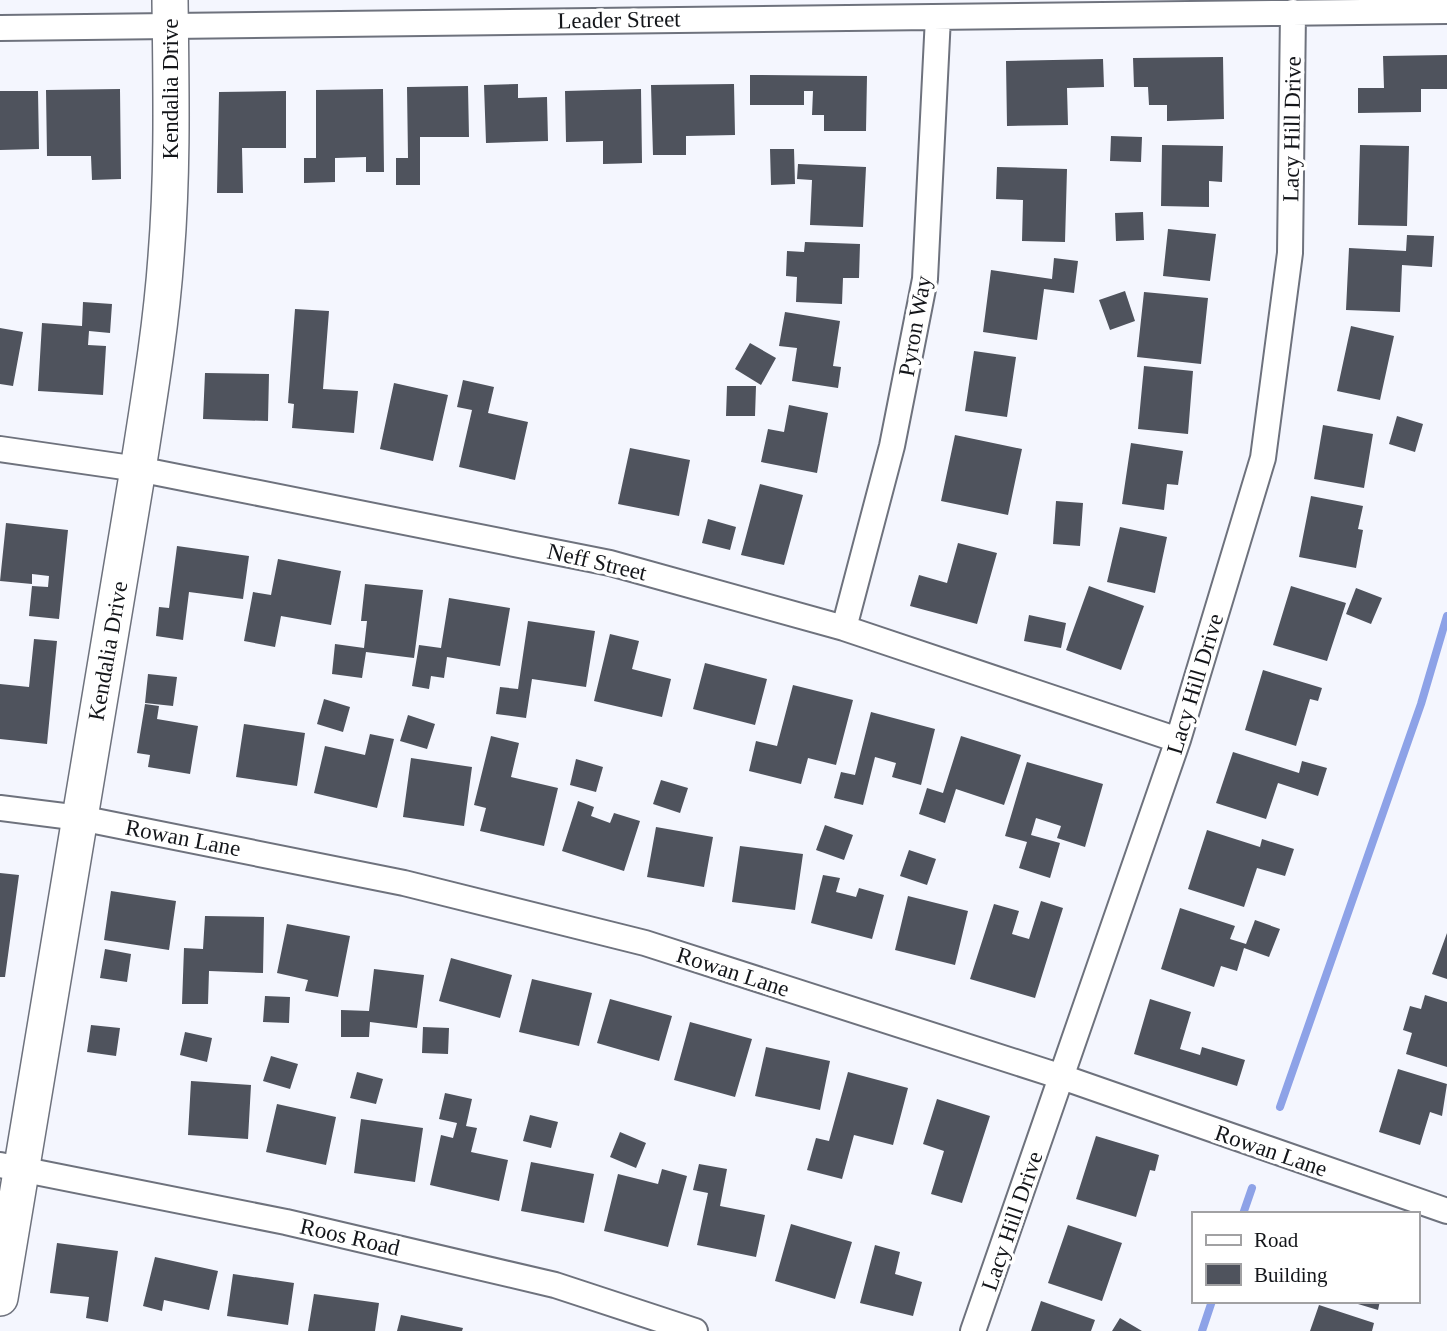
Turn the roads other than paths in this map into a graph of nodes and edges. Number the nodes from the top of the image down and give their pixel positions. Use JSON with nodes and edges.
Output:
{"nodes":[{"id":1,"x":1447,"y":10,"type":"edge"},
{"id":2,"x":1293,"y":12,"type":"junction"},
{"id":3,"x":170,"y":13,"type":"edge"},
{"id":4,"x":938,"y":17,"type":"junction"},
{"id":5,"x":0,"y":28,"type":"edge"},
{"id":6,"x":0,"y":449,"type":"edge"},
{"id":7,"x":138,"y":469,"type":"junction"},
{"id":8,"x":844,"y":628,"type":"junction"},
{"id":9,"x":1178,"y":740,"type":"junction"},
{"id":10,"x":0,"y":808,"type":"edge"},
{"id":11,"x":80,"y":818,"type":"junction"},
{"id":12,"x":1062,"y":1077,"type":"junction"},
{"id":13,"x":11,"y":1166,"type":"edge"},
{"id":14,"x":1447,"y":1210,"type":"edge"},
{"id":15,"x":0,"y":1298,"type":"edge"},
{"id":16,"x":695,"y":1331,"type":"edge"},
{"id":17,"x":973,"y":1331,"type":"edge"}],
"edges":[{"from":1,"to":2,"type":"street","name":"Leader Street"},
{"from":2,"to":4,"type":"street","name":"Leader Street"},
{"from":2,"to":9,"type":"street","name":"Lacy Hill Drive"},
{"from":3,"to":4,"type":"street","name":"Leader Street"},
{"from":3,"to":5,"type":"street","name":"Leader Street"},
{"from":3,"to":7,"type":"street","name":"Kendalia Drive"},
{"from":4,"to":8,"type":"street","name":"Pyron Way"},
{"from":6,"to":7,"type":"street","name":"Neff Street"},
{"from":7,"to":8,"type":"street","name":"Neff Street"},
{"from":7,"to":11,"type":"street","name":"Kendalia Drive"},
{"from":8,"to":9,"type":"street","name":"Neff Street"},
{"from":9,"to":12,"type":"street","name":"Lacy Hill Drive"},
{"from":10,"to":11,"type":"street","name":"Rowan Lane"},
{"from":11,"to":12,"type":"street","name":"Rowan Lane"},
{"from":11,"to":13,"type":"street","name":"Kendalia Drive"},
{"from":12,"to":14,"type":"street","name":"Rowan Lane"},
{"from":12,"to":17,"type":"street","name":"Lacy Hill Drive"},
{"from":13,"to":15,"type":"street","name":"Kendalia Drive"},
{"from":13,"to":16,"type":"street","name":"Roos Road"}]}
